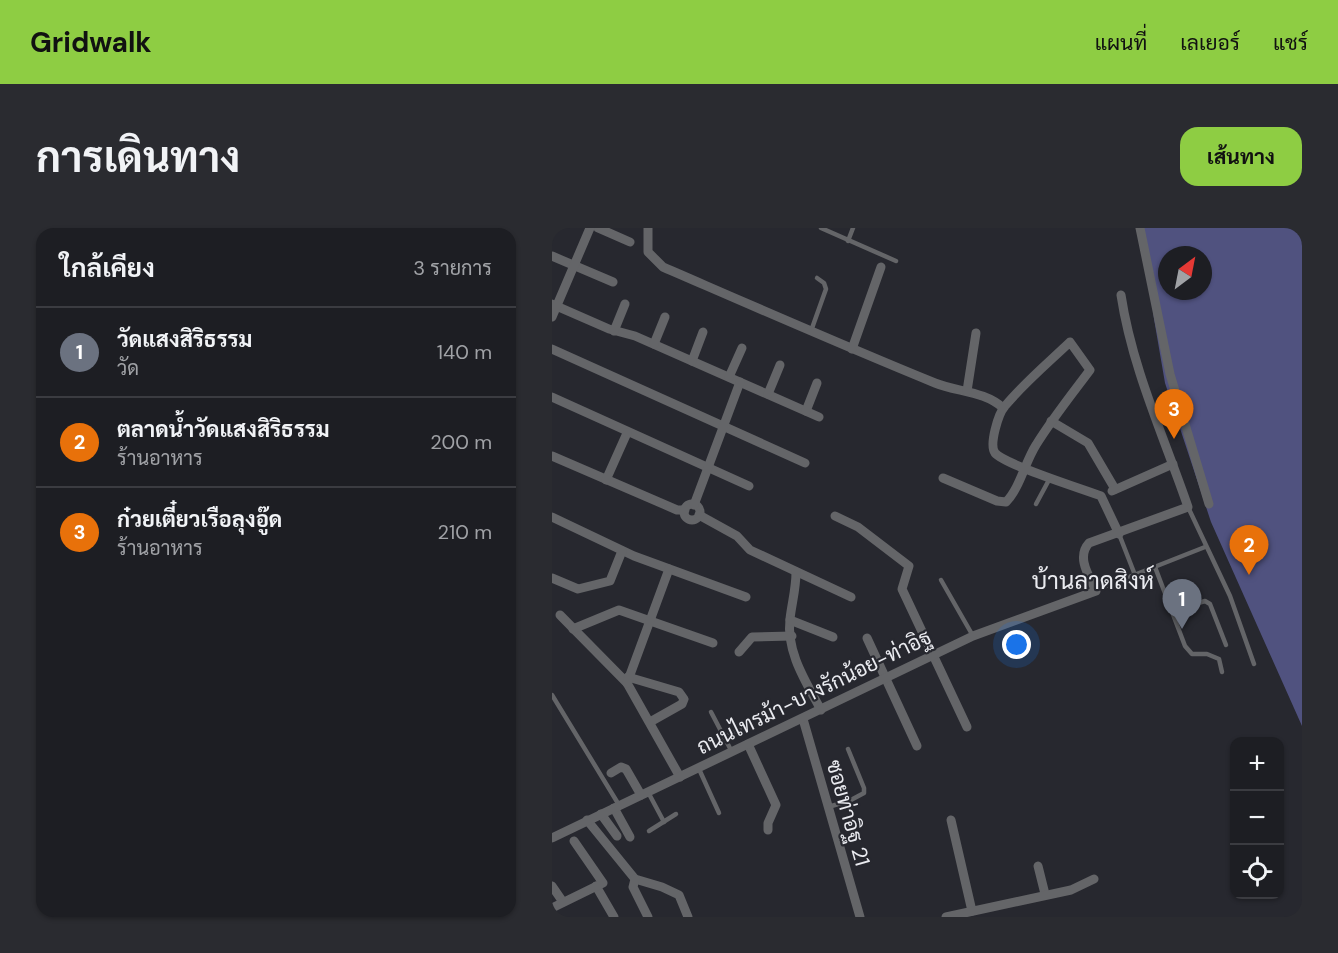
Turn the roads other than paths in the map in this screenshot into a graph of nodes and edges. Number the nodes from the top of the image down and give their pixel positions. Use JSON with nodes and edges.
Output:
{"nodes":[{"id":1,"x":591,"y":228,"type":"edge"},
{"id":2,"x":598,"y":228,"type":"edge"},
{"id":3,"x":648,"y":228,"type":"edge"},
{"id":4,"x":821,"y":228,"type":"edge"},
{"id":5,"x":853,"y":228,"type":"edge"},
{"id":6,"x":1140,"y":228,"type":"edge"},
{"id":7,"x":848,"y":241,"type":"junction"},
{"id":8,"x":630,"y":242,"type":"dead end"},
{"id":9,"x":552,"y":256,"type":"edge"},
{"id":10,"x":896,"y":261,"type":"dead end"},
{"id":11,"x":574,"y":265,"type":"junction"},
{"id":12,"x":881,"y":267,"type":"dead end"},
{"id":13,"x":817,"y":278,"type":"dead end"},
{"id":14,"x":613,"y":282,"type":"dead end"},
{"id":15,"x":1121,"y":295,"type":"dead end"},
{"id":16,"x":625,"y":304,"type":"dead end"},
{"id":17,"x":554,"y":305,"type":"edge"},
{"id":18,"x":552,"y":317,"type":"edge"},
{"id":19,"x":665,"y":317,"type":"dead end"},
{"id":20,"x":614,"y":331,"type":"junction"},
{"id":21,"x":811,"y":331,"type":"junction"},
{"id":22,"x":703,"y":332,"type":"dead end"},
{"id":23,"x":976,"y":333,"type":"dead end"},
{"id":24,"x":654,"y":344,"type":"junction"},
{"id":25,"x":742,"y":348,"type":"dead end"},
{"id":26,"x":552,"y":349,"type":"edge"},
{"id":27,"x":852,"y":349,"type":"junction"},
{"id":28,"x":692,"y":361,"type":"junction"},
{"id":29,"x":780,"y":365,"type":"dead end"},
{"id":30,"x":729,"y":377,"type":"junction"},
{"id":31,"x":740,"y":382,"type":"junction"},
{"id":32,"x":817,"y":382,"type":"dead end"},
{"id":33,"x":967,"y":391,"type":"junction"},
{"id":34,"x":768,"y":394,"type":"junction"},
{"id":35,"x":552,"y":398,"type":"edge"},
{"id":36,"x":1003,"y":408,"type":"junction"},
{"id":37,"x":806,"y":411,"type":"junction"},
{"id":38,"x":819,"y":417,"type":"dead end"},
{"id":39,"x":1052,"y":421,"type":"junction"},
{"id":40,"x":723,"y":427,"type":"junction"},
{"id":41,"x":627,"y":433,"type":"junction"},
{"id":42,"x":552,"y":456,"type":"edge"},
{"id":43,"x":805,"y":463,"type":"dead end"},
{"id":44,"x":1173,"y":464,"type":"junction"},
{"id":45,"x":1024,"y":467,"type":"junction"},
{"id":46,"x":707,"y":468,"type":"junction"},
{"id":47,"x":1051,"y":477,"type":"junction"},
{"id":48,"x":944,"y":478,"type":"dead end"},
{"id":49,"x":606,"y":480,"type":"junction"},
{"id":50,"x":749,"y":486,"type":"dead end"},
{"id":51,"x":1115,"y":489,"type":"junction"},
{"id":52,"x":1101,"y":495,"type":"junction"},
{"id":53,"x":1036,"y":504,"type":"dead end"},
{"id":54,"x":1209,"y":504,"type":"dead end"},
{"id":55,"x":694,"y":505,"type":"junction"},
{"id":56,"x":1188,"y":507,"type":"junction"},
{"id":57,"x":685,"y":510,"type":"junction"},
{"id":58,"x":699,"y":515,"type":"junction"},
{"id":59,"x":835,"y":516,"type":"dead end"},
{"id":60,"x":552,"y":517,"type":"edge"},
{"id":61,"x":1119,"y":534,"type":"junction"},
{"id":62,"x":1205,"y":547,"type":"dead end"},
{"id":63,"x":622,"y":551,"type":"junction"},
{"id":64,"x":1155,"y":567,"type":"junction"},
{"id":65,"x":669,"y":569,"type":"junction"},
{"id":66,"x":796,"y":572,"type":"junction"},
{"id":67,"x":1135,"y":575,"type":"junction"},
{"id":68,"x":552,"y":578,"type":"edge"},
{"id":69,"x":941,"y":580,"type":"dead end"},
{"id":70,"x":1096,"y":591,"type":"junction"},
{"id":71,"x":746,"y":597,"type":"dead end"},
{"id":72,"x":851,"y":597,"type":"dead end"},
{"id":73,"x":1172,"y":611,"type":"junction"},
{"id":74,"x":560,"y":615,"type":"dead end"},
{"id":75,"x":649,"y":620,"type":"junction"},
{"id":76,"x":790,"y":620,"type":"junction"},
{"id":77,"x":573,"y":629,"type":"junction"},
{"id":78,"x":792,"y":636,"type":"junction"},
{"id":79,"x":973,"y":636,"type":"junction"},
{"id":80,"x":833,"y":637,"type":"dead end"},
{"id":81,"x":867,"y":638,"type":"dead end"},
{"id":82,"x":713,"y":643,"type":"dead end"},
{"id":83,"x":1226,"y":645,"type":"dead end"},
{"id":84,"x":739,"y":652,"type":"dead end"},
{"id":85,"x":934,"y":654,"type":"junction"},
{"id":86,"x":1254,"y":664,"type":"dead end"},
{"id":87,"x":1222,"y":672,"type":"dead end"},
{"id":88,"x":887,"y":678,"type":"junction"},
{"id":89,"x":627,"y":680,"type":"junction"},
{"id":90,"x":552,"y":695,"type":"edge"},
{"id":91,"x":821,"y":710,"type":"junction"},
{"id":92,"x":711,"y":712,"type":"dead end"},
{"id":93,"x":803,"y":719,"type":"junction"},
{"id":94,"x":650,"y":722,"type":"junction"},
{"id":95,"x":967,"y":727,"type":"dead end"},
{"id":96,"x":740,"y":729,"type":"dead end"},
{"id":97,"x":724,"y":737,"type":"junction"},
{"id":98,"x":748,"y":744,"type":"junction"},
{"id":99,"x":916,"y":746,"type":"dead end"},
{"id":100,"x":849,"y":749,"type":"dead end"},
{"id":101,"x":732,"y":752,"type":"junction"},
{"id":102,"x":698,"y":768,"type":"junction"},
{"id":103,"x":611,"y":773,"type":"dead end"},
{"id":104,"x":680,"y":777,"type":"junction"},
{"id":105,"x":644,"y":793,"type":"junction"},
{"id":106,"x":616,"y":806,"type":"junction"},
{"id":107,"x":828,"y":807,"type":"junction"},
{"id":108,"x":719,"y":813,"type":"dead end"},
{"id":109,"x":601,"y":814,"type":"junction"},
{"id":110,"x":676,"y":814,"type":"dead end"},
{"id":111,"x":587,"y":820,"type":"junction"},
{"id":112,"x":951,"y":820,"type":"dead end"},
{"id":113,"x":664,"y":822,"type":"junction"},
{"id":114,"x":768,"y":830,"type":"dead end"},
{"id":115,"x":649,"y":831,"type":"dead end"},
{"id":116,"x":617,"y":836,"type":"dead end"},
{"id":117,"x":630,"y":837,"type":"dead end"},
{"id":118,"x":552,"y":838,"type":"edge"},
{"id":119,"x":574,"y":841,"type":"dead end"},
{"id":120,"x":1038,"y":866,"type":"dead end"},
{"id":121,"x":635,"y":879,"type":"junction"},
{"id":122,"x":1094,"y":879,"type":"dead end"},
{"id":123,"x":552,"y":886,"type":"edge"},
{"id":124,"x":596,"y":886,"type":"junction"},
{"id":125,"x":1045,"y":894,"type":"junction"},
{"id":126,"x":563,"y":903,"type":"junction"},
{"id":127,"x":552,"y":908,"type":"edge"},
{"id":128,"x":972,"y":911,"type":"junction"},
{"id":129,"x":558,"y":917,"type":"edge"},
{"id":130,"x":614,"y":917,"type":"edge"},
{"id":131,"x":648,"y":917,"type":"edge"},
{"id":132,"x":688,"y":917,"type":"edge"},
{"id":133,"x":860,"y":917,"type":"edge"},
{"id":134,"x":946,"y":917,"type":"edge"}],
"edges":[{"from":1,"to":11,"type":"street"},
{"from":2,"to":8,"type":"street"},
{"from":3,"to":21,"type":"street"},
{"from":4,"to":7,"type":"lane"},
{"from":5,"to":7,"type":"lane"},
{"from":6,"to":54,"type":"street"},
{"from":7,"to":10,"type":"lane"},
{"from":9,"to":11,"type":"street"},
{"from":11,"to":14,"type":"street"},
{"from":11,"to":17,"type":"street"},
{"from":12,"to":27,"type":"street"},
{"from":13,"to":21,"type":"lane"},
{"from":15,"to":44,"type":"street"},
{"from":16,"to":20,"type":"street"},
{"from":17,"to":18,"type":"street"},
{"from":17,"to":20,"type":"street"},
{"from":19,"to":24,"type":"street"},
{"from":20,"to":24,"type":"street"},
{"from":21,"to":27,"type":"street"},
{"from":22,"to":28,"type":"street"},
{"from":23,"to":33,"type":"street"},
{"from":24,"to":28,"type":"street"},
{"from":25,"to":30,"type":"street"},
{"from":26,"to":40,"type":"street"},
{"from":27,"to":33,"type":"street"},
{"from":28,"to":30,"type":"street"},
{"from":29,"to":34,"type":"street"},
{"from":30,"to":31,"type":"street"},
{"from":31,"to":34,"type":"street"},
{"from":31,"to":40,"type":"street"},
{"from":32,"to":37,"type":"street"},
{"from":33,"to":36,"type":"street"},
{"from":34,"to":37,"type":"street"},
{"from":35,"to":41,"type":"street"},
{"from":36,"to":39,"type":"street"},
{"from":36,"to":45,"type":"street"},
{"from":37,"to":38,"type":"street"},
{"from":39,"to":45,"type":"street"},
{"from":39,"to":51,"type":"street"},
{"from":40,"to":43,"type":"street"},
{"from":40,"to":46,"type":"street"},
{"from":41,"to":46,"type":"street"},
{"from":41,"to":49,"type":"street"},
{"from":42,"to":49,"type":"street"},
{"from":44,"to":51,"type":"street"},
{"from":44,"to":56,"type":"street"},
{"from":45,"to":47,"type":"street"},
{"from":45,"to":48,"type":"street"},
{"from":46,"to":50,"type":"street"},
{"from":46,"to":55,"type":"street"},
{"from":47,"to":52,"type":"street"},
{"from":47,"to":53,"type":"lane"},
{"from":49,"to":57,"type":"street"},
{"from":51,"to":52,"type":"street"},
{"from":52,"to":61,"type":"street"},
{"from":55,"to":57,"type":"street"},
{"from":55,"to":58,"type":"street"},
{"from":56,"to":61,"type":"street"},
{"from":56,"to":86,"type":"lane"},
{"from":57,"to":58,"type":"street"},
{"from":58,"to":66,"type":"street"},
{"from":59,"to":85,"type":"street"},
{"from":60,"to":63,"type":"street"},
{"from":61,"to":67,"type":"lane"},
{"from":61,"to":70,"type":"street"},
{"from":62,"to":64,"type":"lane"},
{"from":63,"to":65,"type":"street"},
{"from":63,"to":68,"type":"street"},
{"from":64,"to":67,"type":"lane"},
{"from":64,"to":73,"type":"lane"},
{"from":65,"to":71,"type":"street"},
{"from":65,"to":75,"type":"street"},
{"from":66,"to":72,"type":"street"},
{"from":66,"to":76,"type":"street"},
{"from":67,"to":70,"type":"lane"},
{"from":69,"to":79,"type":"lane"},
{"from":70,"to":79,"type":"street","name":"ถนนไทรม้า-บางรักน้อย-ท่าอิฐ"},
{"from":73,"to":83,"type":"lane"},
{"from":73,"to":87,"type":"lane"},
{"from":74,"to":77,"type":"street"},
{"from":75,"to":77,"type":"street"},
{"from":75,"to":82,"type":"street"},
{"from":75,"to":89,"type":"street"},
{"from":76,"to":78,"type":"street"},
{"from":76,"to":80,"type":"street"},
{"from":77,"to":89,"type":"street"},
{"from":78,"to":84,"type":"street"},
{"from":78,"to":91,"type":"street"},
{"from":79,"to":85,"type":"street","name":"ถนนไทรม้า-บางรักน้อย-ท่าอิฐ"},
{"from":81,"to":88,"type":"street"},
{"from":85,"to":88,"type":"street","name":"ถนนไทรม้า-บางรักน้อย-ท่าอิฐ"},
{"from":85,"to":95,"type":"street"},
{"from":88,"to":91,"type":"street","name":"ถนนไทรม้า-บางรักน้อย-ท่าอิฐ"},
{"from":88,"to":99,"type":"street"},
{"from":89,"to":94,"type":"street"},
{"from":89,"to":94,"type":"street"},
{"from":90,"to":106,"type":"lane"},
{"from":91,"to":93,"type":"street","name":"ถนนไทรม้า-บางรักน้อย-ท่าอิฐ"},
{"from":92,"to":97,"type":"lane"},
{"from":93,"to":98,"type":"street","name":"ถนนไทรม้า-บางรักน้อย-ท่าอิฐ"},
{"from":93,"to":107,"type":"street","name":"ซอยท่าอิฐ 21"},
{"from":94,"to":104,"type":"street"},
{"from":96,"to":97,"type":"lane"},
{"from":97,"to":101,"type":"lane"},
{"from":98,"to":101,"type":"street","name":"ถนนไทรม้า-บางรักน้อย-ท่าอิฐ"},
{"from":98,"to":114,"type":"street"},
{"from":100,"to":107,"type":"lane"},
{"from":101,"to":102,"type":"street","name":"ถนนไทรม้า-บางรักน้อย-ท่าอิฐ"},
{"from":102,"to":104,"type":"street","name":"ถนนไทรม้า-บางรักน้อย-ท่าอิฐ"},
{"from":102,"to":108,"type":"lane"},
{"from":103,"to":105,"type":"street"},
{"from":104,"to":105,"type":"street","name":"ถนนไทรม้า-บางรักน้อย-ท่าอิฐ"},
{"from":105,"to":106,"type":"street","name":"ถนนไทรม้า-บางรักน้อย-ท่าอิฐ"},
{"from":105,"to":113,"type":"lane"},
{"from":106,"to":109,"type":"street","name":"ถนนไทรม้า-บางรักน้อย-ท่าอิฐ"},
{"from":106,"to":117,"type":"street"},
{"from":107,"to":133,"type":"street","name":"ซอยท่าอิฐ 21"},
{"from":109,"to":111,"type":"street","name":"ถนนไทรม้า-บางรักน้อย-ท่าอิฐ"},
{"from":109,"to":116,"type":"street"},
{"from":110,"to":113,"type":"lane"},
{"from":111,"to":118,"type":"street","name":"ถนนไทรม้า-บางรักน้อย-ท่าอิฐ"},
{"from":111,"to":121,"type":"street"},
{"from":112,"to":128,"type":"street"},
{"from":113,"to":115,"type":"lane"},
{"from":119,"to":124,"type":"street"},
{"from":120,"to":125,"type":"street"},
{"from":121,"to":131,"type":"street"},
{"from":121,"to":132,"type":"street"},
{"from":122,"to":125,"type":"street"},
{"from":123,"to":126,"type":"street"},
{"from":124,"to":126,"type":"street"},
{"from":124,"to":130,"type":"street"},
{"from":125,"to":128,"type":"street"},
{"from":126,"to":127,"type":"street"},
{"from":127,"to":129,"type":"street"},
{"from":128,"to":134,"type":"street"}]}
